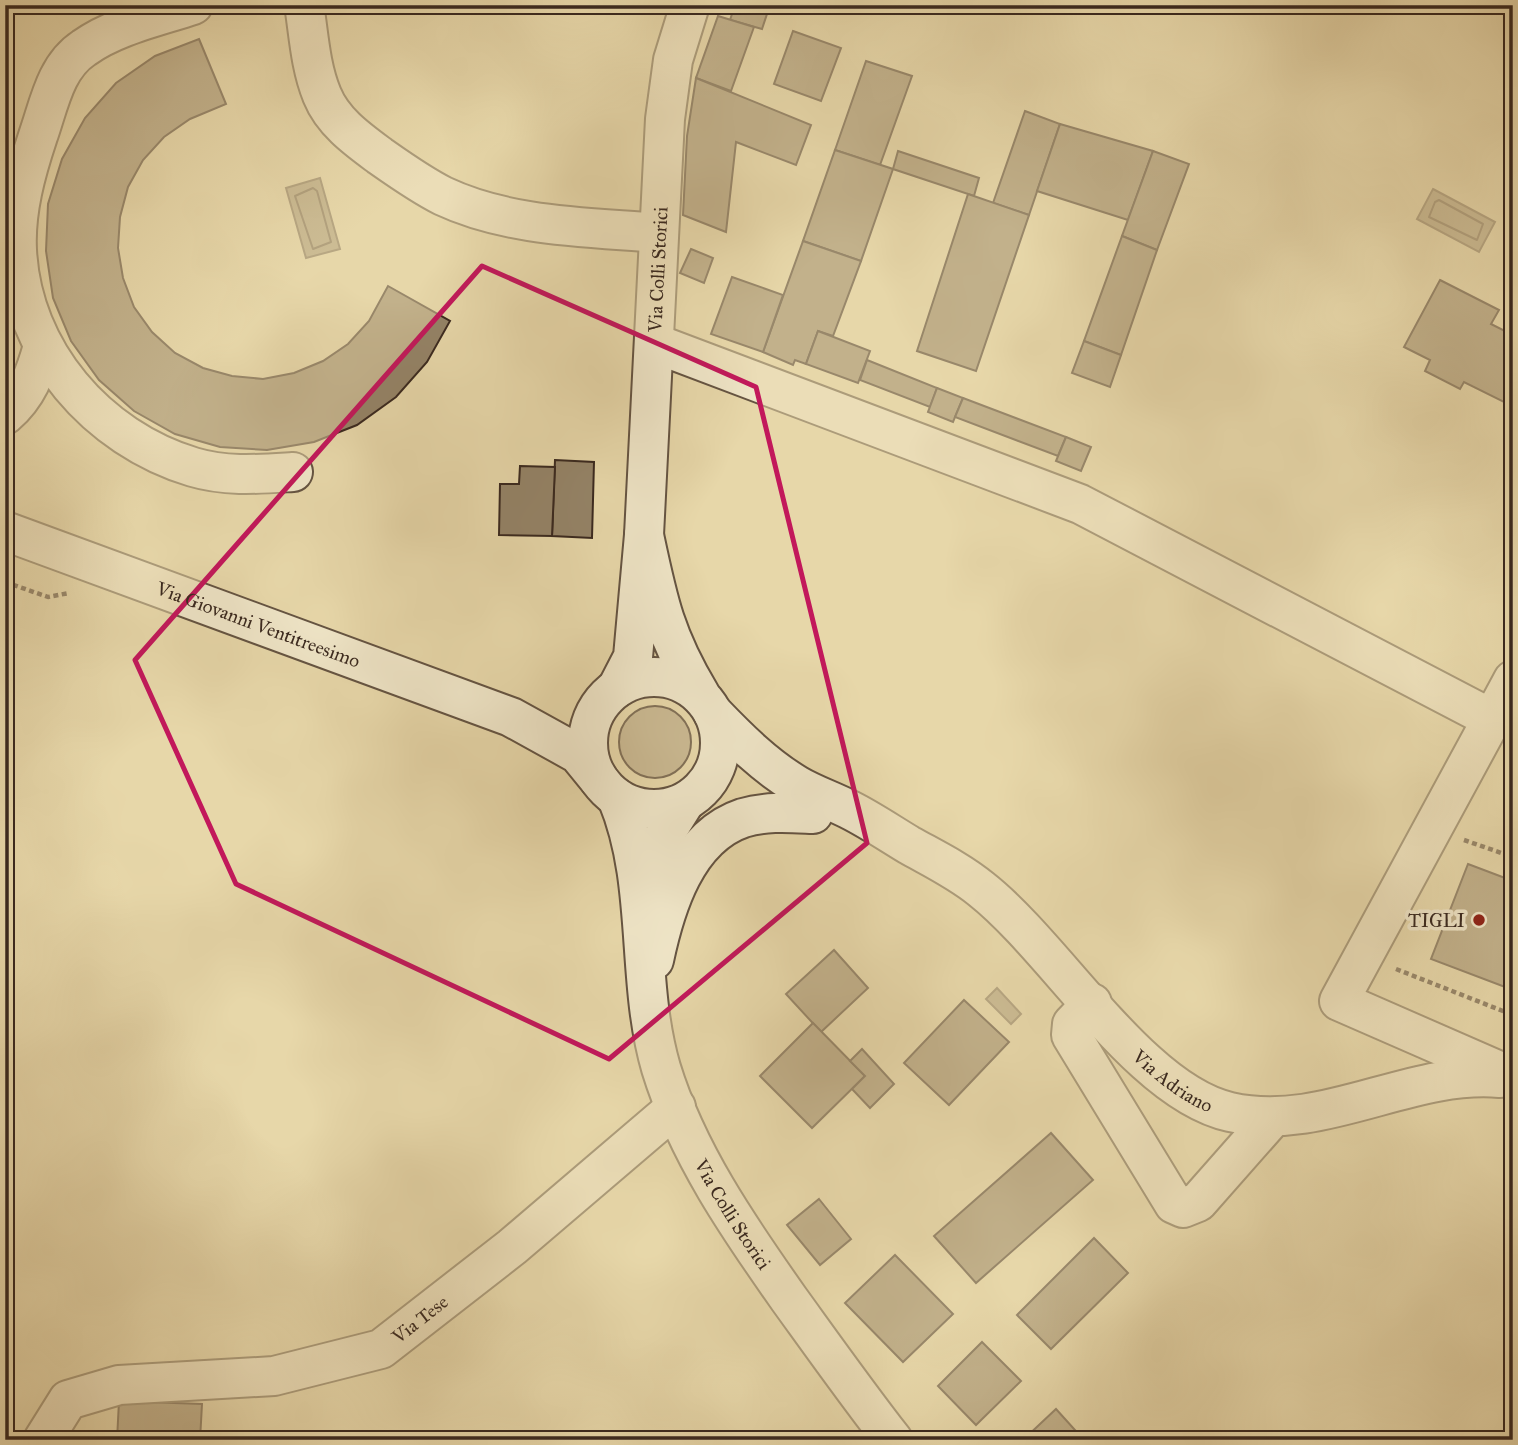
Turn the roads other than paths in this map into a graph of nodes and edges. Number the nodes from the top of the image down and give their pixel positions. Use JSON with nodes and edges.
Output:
{"nodes":[{"id":1,"x":192,"y":5,"type":"edge"},
{"id":2,"x":690,"y":5,"type":"edge"},
{"id":3,"x":301,"y":7,"type":"edge"},
{"id":4,"x":658,"y":233,"type":"junction"},
{"id":5,"x":654,"y":343,"type":"junction"},
{"id":6,"x":43,"y":346,"type":"junction"},
{"id":7,"x":5,"y":415,"type":"edge"},
{"id":8,"x":293,"y":472,"type":"dead end"},
{"id":9,"x":5,"y":531,"type":"edge"},
{"id":10,"x":644,"y":535,"type":"junction"},
{"id":11,"x":1513,"y":680,"type":"edge"},
{"id":12,"x":609,"y":696,"type":"junction"},
{"id":13,"x":706,"y":704,"type":"junction"},
{"id":14,"x":510,"y":717,"type":"junction"},
{"id":15,"x":1492,"y":719,"type":"junction"},
{"id":16,"x":608,"y":790,"type":"junction"},
{"id":17,"x":689,"y":800,"type":"junction"},
{"id":18,"x":813,"y":814,"type":"junction"},
{"id":19,"x":912,"y":847,"type":"junction"},
{"id":20,"x":643,"y":955,"type":"junction"},
{"id":21,"x":647,"y":1003,"type":"junction"},
{"id":22,"x":1092,"y":1003,"type":"junction"},
{"id":23,"x":1513,"y":1079,"type":"edge"},
{"id":24,"x":676,"y":1107,"type":"junction"},
{"id":25,"x":1273,"y":1117,"type":"junction"},
{"id":26,"x":43,"y":1440,"type":"edge"},
{"id":27,"x":893,"y":1440,"type":"edge"}],
"edges":[{"from":1,"to":6,"type":"street"},
{"from":2,"to":4,"type":"street","name":"Via Colli Storici"},
{"from":3,"to":4,"type":"street"},
{"from":4,"to":5,"type":"street","name":"Via Colli Storici"},
{"from":5,"to":10,"type":"street","name":"Via Colli Storici"},
{"from":5,"to":15,"type":"street"},
{"from":6,"to":7,"type":"street"},
{"from":6,"to":8,"type":"street"},
{"from":9,"to":14,"type":"street","name":"Via Giovanni Ventitreesimo"},
{"from":10,"to":12,"type":"street","name":"Via Colli Storici"},
{"from":10,"to":13,"type":"street","name":"Via Colli Storici"},
{"from":11,"to":15,"type":"street"},
{"from":12,"to":13,"type":"street"},
{"from":12,"to":14,"type":"street","name":"Via Giovanni Ventitreesimo"},
{"from":12,"to":16,"type":"street","name":"Via Colli Storici"},
{"from":13,"to":17,"type":"street","name":"Via Colli Storici"},
{"from":13,"to":19,"type":"street","name":"Via Adriano"},
{"from":14,"to":16,"type":"street","name":"Via Giovanni Ventitreesimo"},
{"from":15,"to":23,"type":"street"},
{"from":16,"to":17,"type":"street"},
{"from":16,"to":20,"type":"street","name":"Via Colli Storici"},
{"from":17,"to":18,"type":"street","name":"Via Adriano"},
{"from":17,"to":20,"type":"street","name":"Via Colli Storici"},
{"from":18,"to":19,"type":"street","name":"Via Adriano"},
{"from":18,"to":21,"type":"street"},
{"from":19,"to":22,"type":"street","name":"Via Adriano"},
{"from":20,"to":21,"type":"street","name":"Via Colli Storici"},
{"from":21,"to":24,"type":"street","name":"Via Colli Storici"},
{"from":22,"to":25,"type":"street","name":"Via Adriano"},
{"from":22,"to":25,"type":"street"},
{"from":23,"to":25,"type":"street","name":"Via Adriano"},
{"from":24,"to":26,"type":"street","name":"Via Tese"},
{"from":24,"to":27,"type":"street","name":"Via Colli Storici"}]}
